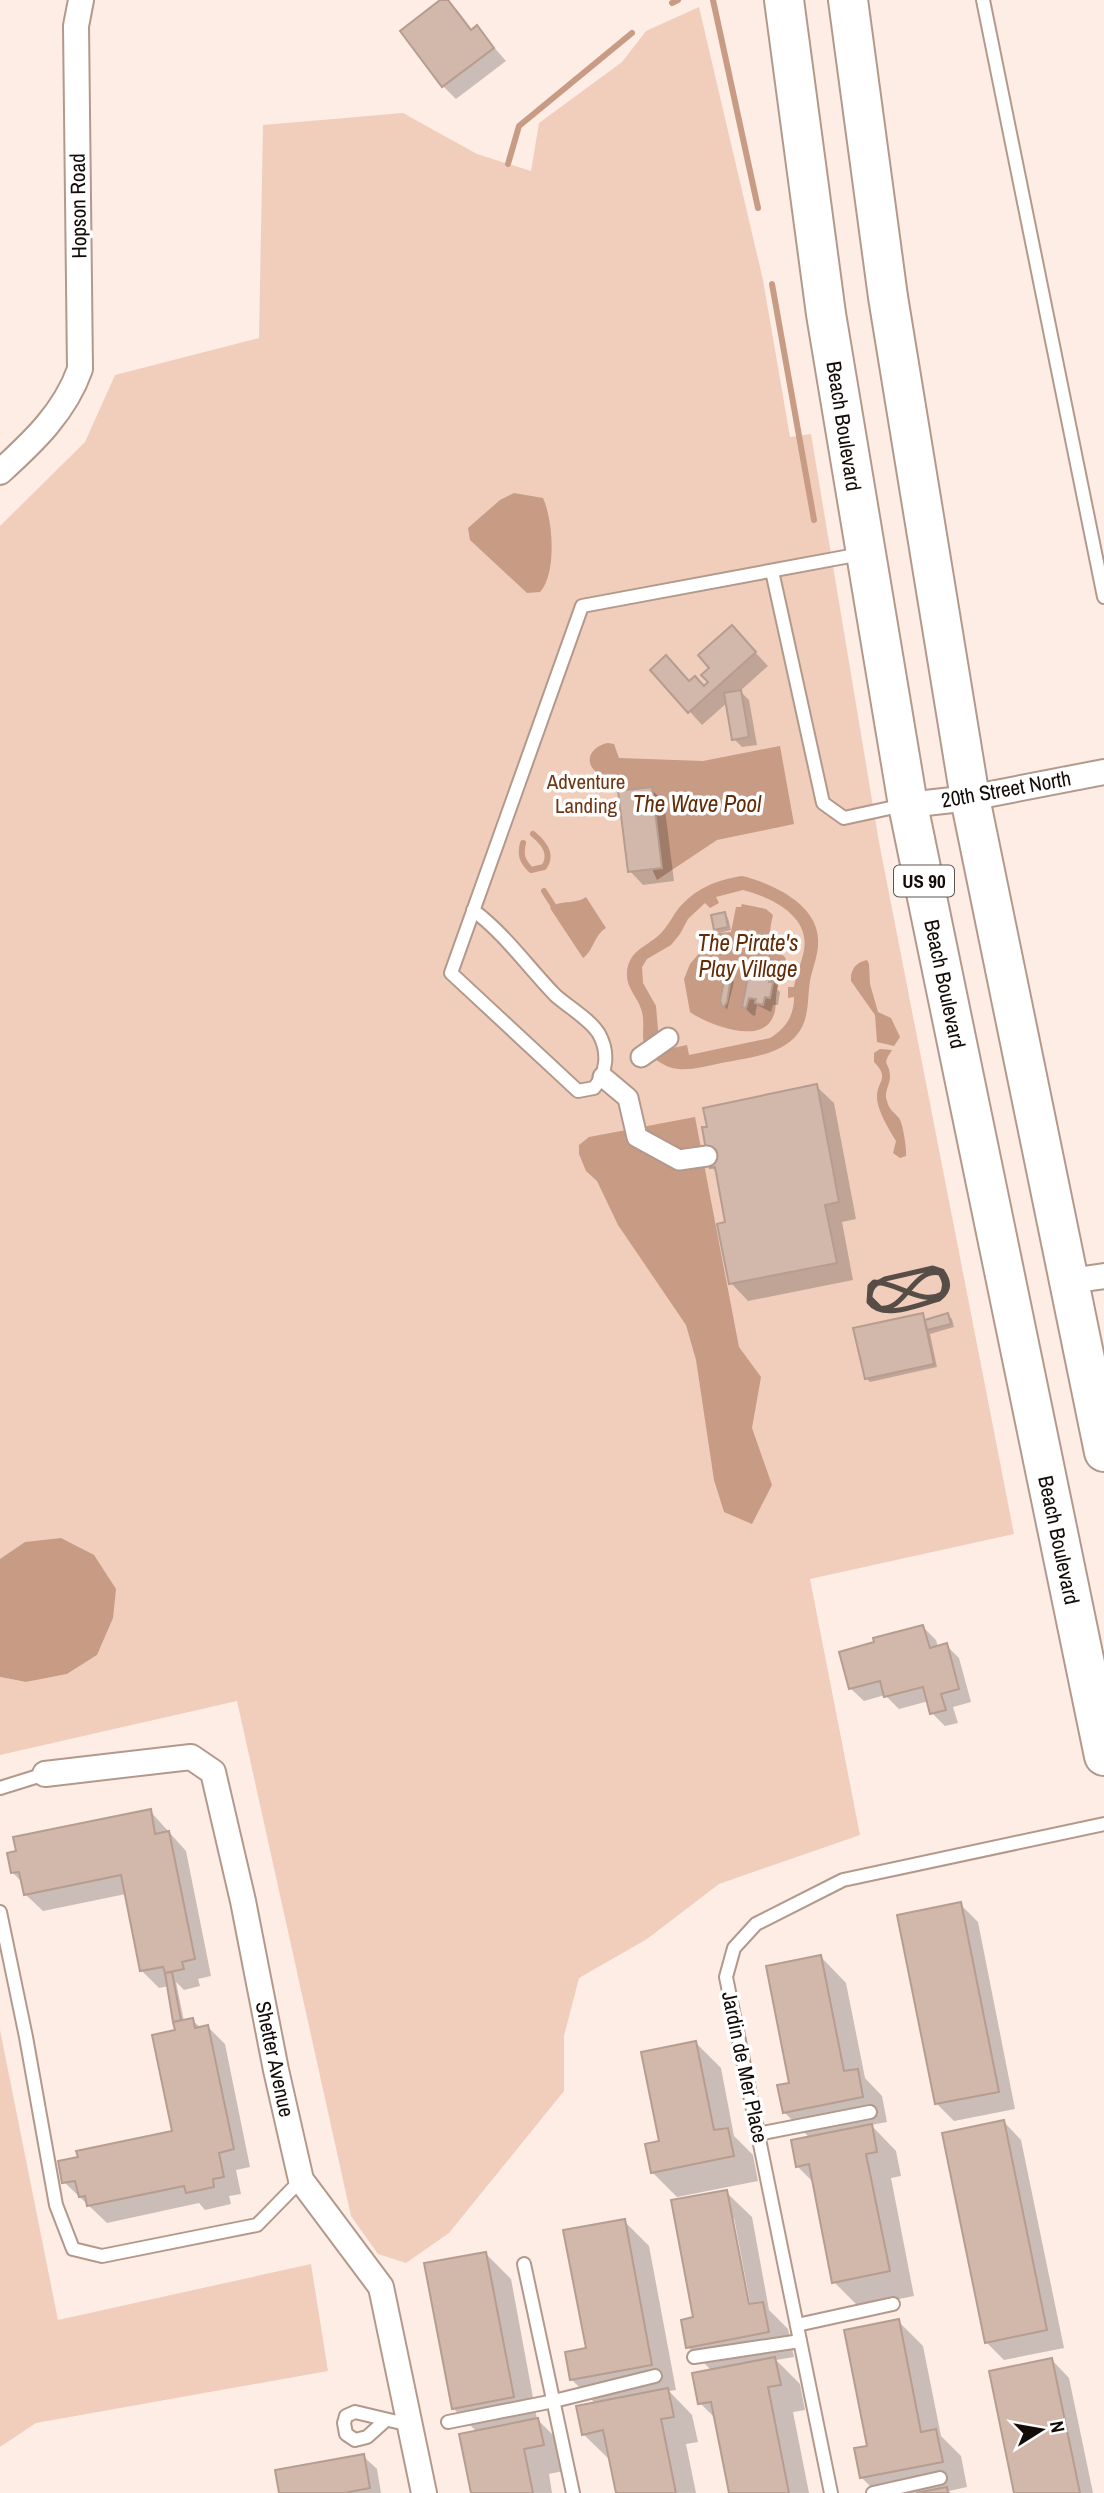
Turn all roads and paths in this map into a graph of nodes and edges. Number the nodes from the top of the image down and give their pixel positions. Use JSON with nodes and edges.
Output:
{"nodes":[{"id":1,"x":81,"y":0,"type":"edge"},
{"id":2,"x":784,"y":0,"type":"edge"},
{"id":3,"x":823,"y":0,"type":"edge"},
{"id":4,"x":848,"y":0,"type":"edge"},
{"id":5,"x":983,"y":0,"type":"edge"},
{"id":6,"x":878,"y":226,"type":"junction"},
{"id":7,"x":0,"y":472,"type":"edge"},
{"id":8,"x":864,"y":553,"type":"junction"},
{"id":9,"x":772,"y":571,"type":"junction"},
{"id":10,"x":1104,"y":597,"type":"edge"},
{"id":11,"x":1104,"y":772,"type":"edge"},
{"id":12,"x":970,"y":798,"type":"junction"},
{"id":13,"x":908,"y":805,"type":"junction"},
{"id":14,"x":473,"y":910,"type":"junction"},
{"id":15,"x":668,"y":1038,"type":"dead end"},
{"id":16,"x":641,"y":1058,"type":"dead end"},
{"id":17,"x":603,"y":1077,"type":"junction"},
{"id":18,"x":707,"y":1156,"type":"dead end"},
{"id":19,"x":1087,"y":1278,"type":"edge"},
{"id":20,"x":1104,"y":1452,"type":"edge"},
{"id":21,"x":1063,"y":1557,"type":"junction"},
{"id":22,"x":1104,"y":1645,"type":"edge"},
{"id":23,"x":1104,"y":1756,"type":"edge"},
{"id":24,"x":45,"y":1774,"type":"joint"},
{"id":25,"x":0,"y":1788,"type":"edge"},
{"id":26,"x":1104,"y":1824,"type":"edge"},
{"id":27,"x":0,"y":1912,"type":"edge"},
{"id":28,"x":870,"y":2112,"type":"dead end"},
{"id":29,"x":758,"y":2134,"type":"junction"},
{"id":30,"x":301,"y":2180,"type":"junction"},
{"id":31,"x":524,"y":2264,"type":"dead end"},
{"id":32,"x":893,"y":2304,"type":"dead end"},
{"id":33,"x":797,"y":2325,"type":"junction"},
{"id":34,"x":800,"y":2341,"type":"junction"},
{"id":35,"x":694,"y":2357,"type":"dead end"},
{"id":36,"x":655,"y":2376,"type":"dead end"},
{"id":37,"x":554,"y":2400,"type":"junction"},
{"id":38,"x":386,"y":2420,"type":"dead end"},
{"id":39,"x":448,"y":2422,"type":"dead end"},
{"id":40,"x":411,"y":2425,"type":"junction"},
{"id":41,"x":940,"y":2478,"type":"dead end"},
{"id":42,"x":424,"y":2493,"type":"edge"},
{"id":43,"x":573,"y":2493,"type":"edge"},
{"id":44,"x":831,"y":2493,"type":"edge"},
{"id":45,"x":873,"y":2493,"type":"edge"}],
"edges":[{"from":1,"to":7,"type":"street","name":"Hopson Road"},
{"from":2,"to":8,"type":"highway","name":"Beach Boulevard","number":"US 90"},
{"from":3,"to":6,"type":"highway"},
{"from":4,"to":6,"type":"highway","number":"US 90"},
{"from":5,"to":10,"type":"lane"},
{"from":6,"to":12,"type":"highway","number":"US 90"},
{"from":8,"to":9,"type":"lane"},
{"from":8,"to":13,"type":"highway","name":"Beach Boulevard","number":"US 90"},
{"from":9,"to":13,"type":"lane"},
{"from":9,"to":14,"type":"lane"},
{"from":11,"to":12,"type":"street","name":"20th Street North"},
{"from":12,"to":13,"type":"street","name":"20th Street North"},
{"from":12,"to":19,"type":"highway","number":"US 90"},
{"from":13,"to":21,"type":"highway","name":"Beach Boulevard","number":"US 90"},
{"from":14,"to":17,"type":"lane"},
{"from":14,"to":17,"type":"lane"},
{"from":15,"to":16,"type":"street"},
{"from":17,"to":18,"type":"street"},
{"from":19,"to":20,"type":"highway","number":"US 90"},
{"from":21,"to":22,"type":"highway"},
{"from":21,"to":23,"type":"highway","name":"Beach Boulevard","number":"US 90"},
{"from":24,"to":25,"type":"lane"},
{"from":24,"to":30,"type":"street","name":"Shetter Avenue"},
{"from":26,"to":29,"type":"lane","name":"Jardin de Mer Place"},
{"from":27,"to":30,"type":"lane"},
{"from":28,"to":29,"type":"lane"},
{"from":29,"to":33,"type":"lane","name":"Jardin de Mer Place"},
{"from":30,"to":40,"type":"street","name":"Shetter Avenue"},
{"from":31,"to":37,"type":"lane"},
{"from":32,"to":33,"type":"lane"},
{"from":33,"to":34,"type":"lane","name":"Jardin de Mer Place"},
{"from":34,"to":35,"type":"lane"},
{"from":34,"to":44,"type":"lane","name":"Jardin de Mer Place"},
{"from":36,"to":37,"type":"lane"},
{"from":37,"to":39,"type":"lane"},
{"from":37,"to":43,"type":"lane"},
{"from":38,"to":40,"type":"lane"},
{"from":40,"to":42,"type":"street","name":"Shetter Avenue"},
{"from":41,"to":45,"type":"lane"}]}
